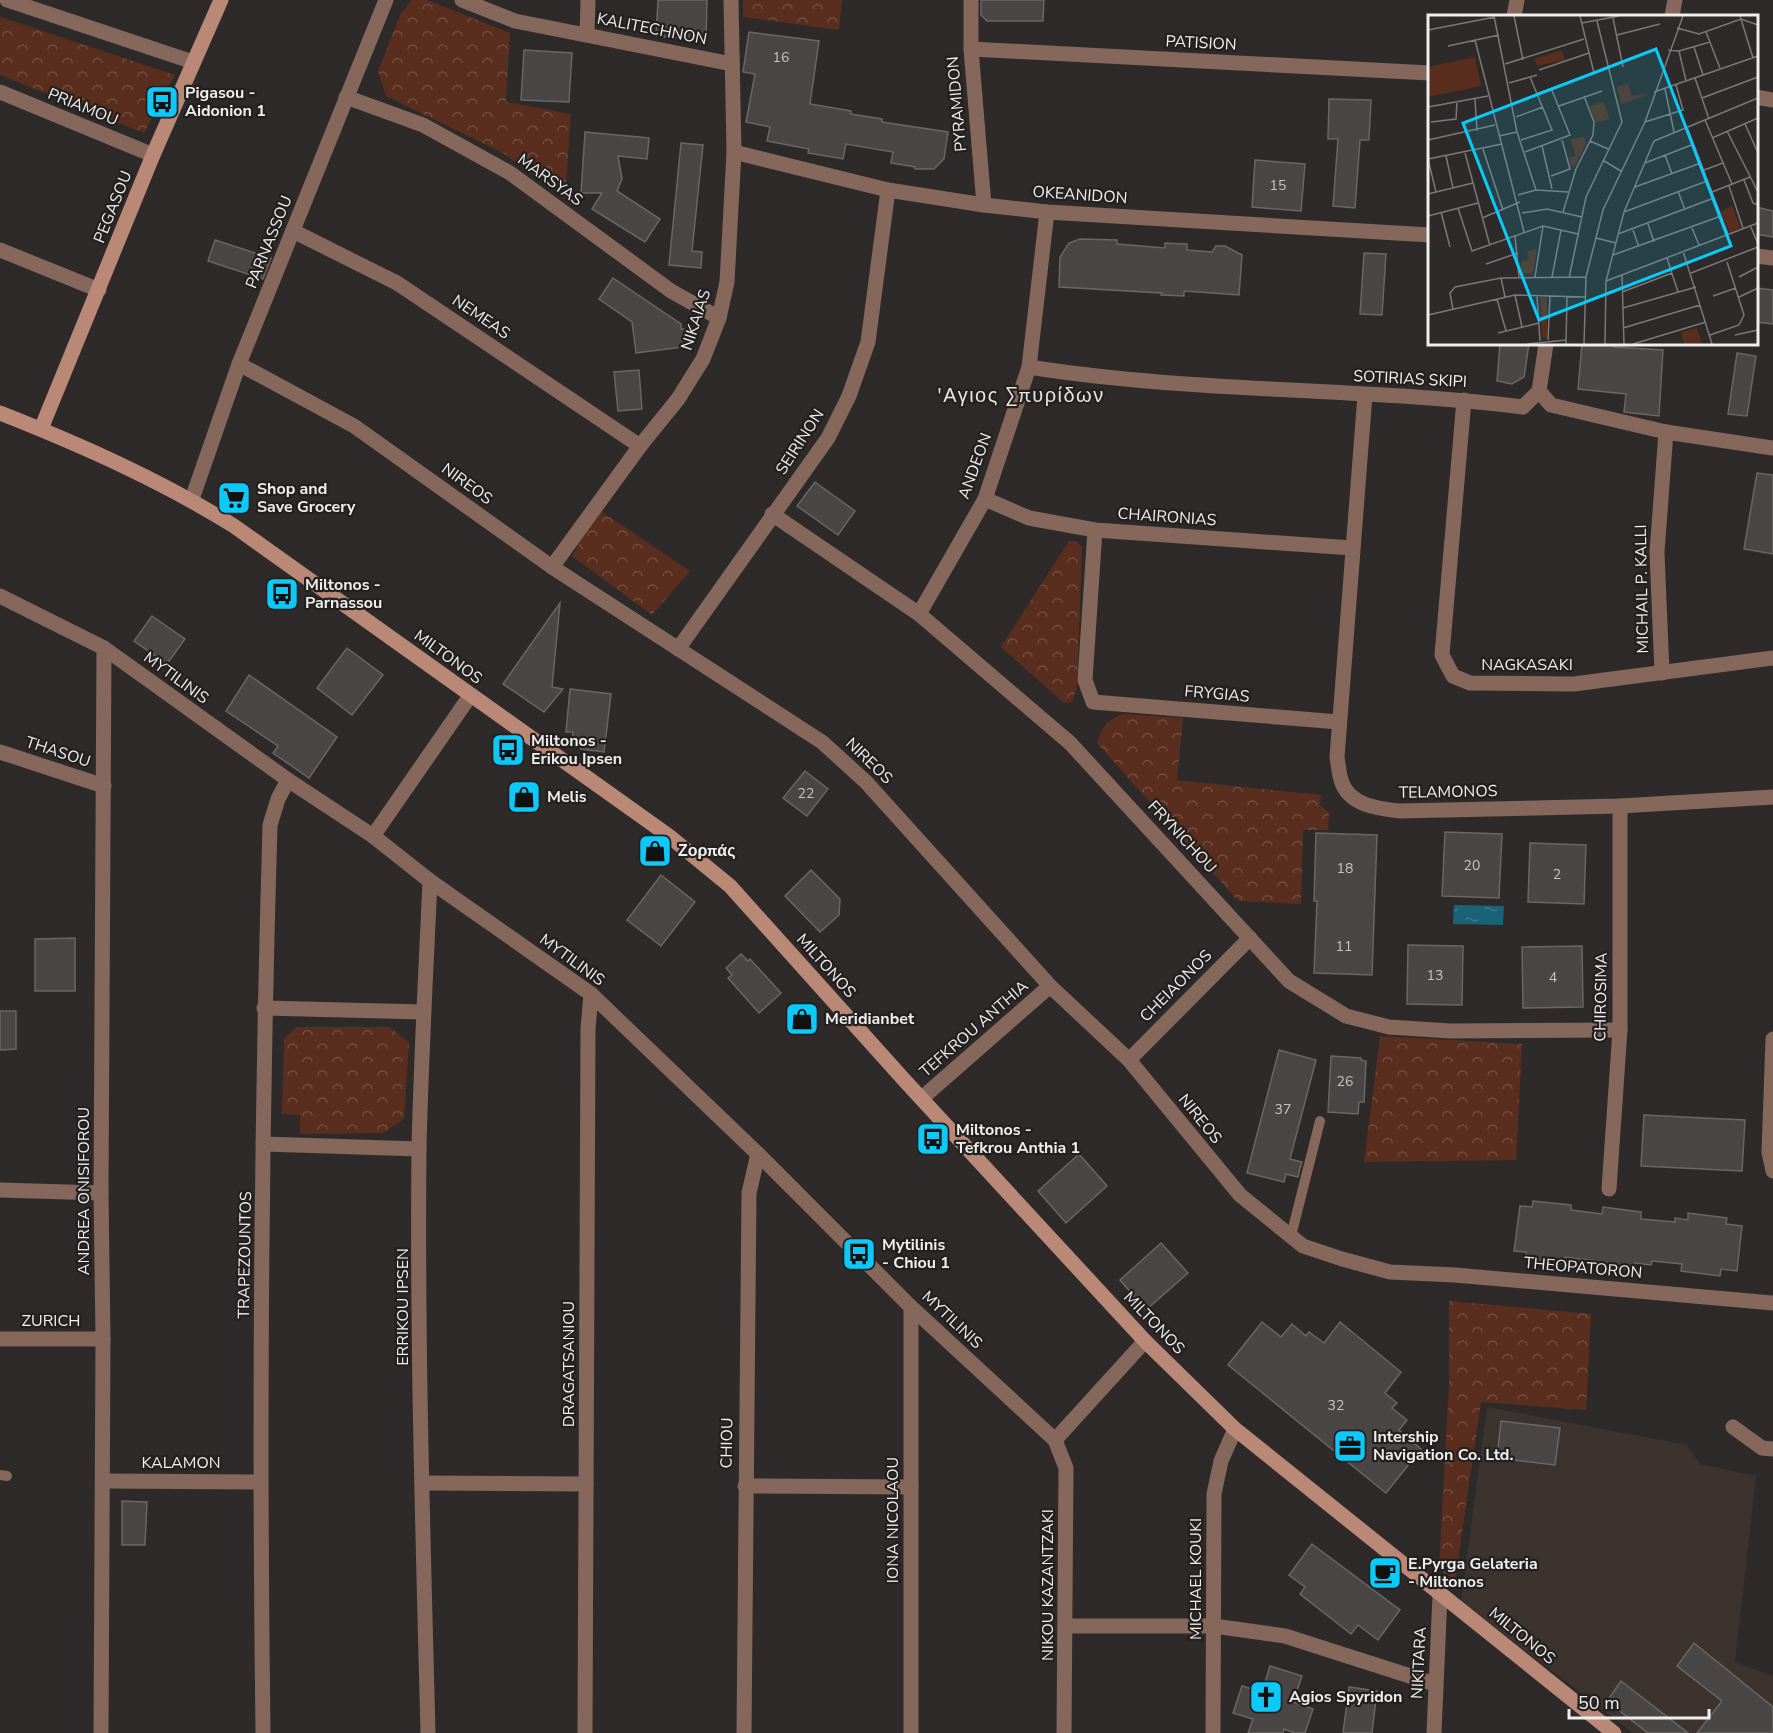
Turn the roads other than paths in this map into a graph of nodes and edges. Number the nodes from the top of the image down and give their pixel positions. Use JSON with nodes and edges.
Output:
{"nodes":[{"id":1,"x":7,"y":0,"type":"edge"},
{"id":2,"x":221,"y":0,"type":"edge"},
{"id":3,"x":386,"y":0,"type":"edge"},
{"id":4,"x":462,"y":0,"type":"edge"},
{"id":5,"x":588,"y":0,"type":"edge"},
{"id":6,"x":731,"y":0,"type":"edge"},
{"id":7,"x":971,"y":0,"type":"edge"},
{"id":8,"x":1517,"y":0,"type":"edge"},
{"id":9,"x":1675,"y":0,"type":"edge"},
{"id":10,"x":1514,"y":15,"type":"edge"},
{"id":11,"x":1672,"y":15,"type":"edge"},
{"id":12,"x":587,"y":35,"type":"junction"},
{"id":13,"x":971,"y":49,"type":"junction"},
{"id":14,"x":193,"y":62,"type":"junction"},
{"id":15,"x":732,"y":64,"type":"junction"},
{"id":16,"x":1428,"y":73,"type":"edge"},
{"id":17,"x":0,"y":92,"type":"edge"},
{"id":18,"x":346,"y":97,"type":"junction"},
{"id":19,"x":1758,"y":97,"type":"edge"},
{"id":20,"x":1773,"y":100,"type":"edge"},
{"id":21,"x":734,"y":152,"type":"junction"},
{"id":22,"x":153,"y":155,"type":"junction"},
{"id":23,"x":888,"y":190,"type":"junction"},
{"id":24,"x":984,"y":205,"type":"junction"},
{"id":25,"x":1047,"y":212,"type":"junction"},
{"id":26,"x":293,"y":231,"type":"junction"},
{"id":27,"x":1428,"y":235,"type":"edge"},
{"id":28,"x":0,"y":250,"type":"edge"},
{"id":29,"x":1758,"y":255,"type":"edge"},
{"id":30,"x":1773,"y":258,"type":"edge"},
{"id":31,"x":99,"y":290,"type":"junction"},
{"id":32,"x":719,"y":318,"type":"junction"},
{"id":33,"x":1546,"y":345,"type":"edge"},
{"id":34,"x":239,"y":364,"type":"junction"},
{"id":35,"x":1029,"y":367,"type":"junction"},
{"id":36,"x":1539,"y":391,"type":"junction"},
{"id":37,"x":1365,"y":395,"type":"junction"},
{"id":38,"x":1464,"y":400,"type":"junction"},
{"id":39,"x":0,"y":413,"type":"edge"},
{"id":40,"x":41,"y":429,"type":"junction"},
{"id":41,"x":1666,"y":432,"type":"junction"},
{"id":42,"x":640,"y":447,"type":"junction"},
{"id":43,"x":1773,"y":448,"type":"edge"},
{"id":44,"x":985,"y":499,"type":"junction"},
{"id":45,"x":192,"y":500,"type":"junction"},
{"id":46,"x":772,"y":514,"type":"junction"},
{"id":47,"x":1095,"y":530,"type":"junction"},
{"id":48,"x":1353,"y":548,"type":"junction"},
{"id":49,"x":552,"y":567,"type":"junction"},
{"id":50,"x":0,"y":596,"type":"edge"},
{"id":51,"x":920,"y":614,"type":"junction"},
{"id":52,"x":104,"y":648,"type":"junction"},
{"id":53,"x":678,"y":650,"type":"junction"},
{"id":54,"x":1773,"y":658,"type":"edge"},
{"id":55,"x":1662,"y":673,"type":"junction"},
{"id":56,"x":470,"y":696,"type":"junction"},
{"id":57,"x":1339,"y":722,"type":"junction"},
{"id":58,"x":0,"y":752,"type":"edge"},
{"id":59,"x":288,"y":780,"type":"junction"},
{"id":60,"x":104,"y":786,"type":"junction"},
{"id":61,"x":1773,"y":797,"type":"edge"},
{"id":62,"x":1620,"y":806,"type":"junction"},
{"id":63,"x":374,"y":836,"type":"junction"},
{"id":64,"x":430,"y":881,"type":"junction"},
{"id":65,"x":1250,"y":938,"type":"junction"},
{"id":66,"x":1050,"y":986,"type":"junction"},
{"id":67,"x":591,"y":994,"type":"junction"},
{"id":68,"x":264,"y":1008,"type":"junction"},
{"id":69,"x":423,"y":1012,"type":"junction"},
{"id":70,"x":1620,"y":1030,"type":"junction"},
{"id":71,"x":1773,"y":1039,"type":"edge"},
{"id":72,"x":1129,"y":1060,"type":"junction"},
{"id":73,"x":922,"y":1098,"type":"junction"},
{"id":74,"x":1320,"y":1121,"type":"dead end"},
{"id":75,"x":264,"y":1144,"type":"junction"},
{"id":76,"x":419,"y":1149,"type":"junction"},
{"id":77,"x":758,"y":1154,"type":"junction"},
{"id":78,"x":1773,"y":1171,"type":"edge"},
{"id":79,"x":1609,"y":1189,"type":"dead end"},
{"id":80,"x":0,"y":1190,"type":"edge"},
{"id":81,"x":101,"y":1193,"type":"junction"},
{"id":82,"x":1291,"y":1236,"type":"junction"},
{"id":83,"x":1390,"y":1272,"type":"joint"},
{"id":84,"x":1773,"y":1304,"type":"edge"},
{"id":85,"x":911,"y":1307,"type":"junction"},
{"id":86,"x":0,"y":1339,"type":"edge"},
{"id":87,"x":103,"y":1339,"type":"junction"},
{"id":88,"x":1145,"y":1341,"type":"junction"},
{"id":89,"x":1732,"y":1427,"type":"dead end"},
{"id":90,"x":1234,"y":1429,"type":"junction"},
{"id":91,"x":1054,"y":1440,"type":"junction"},
{"id":92,"x":1773,"y":1449,"type":"edge"},
{"id":93,"x":103,"y":1481,"type":"junction"},
{"id":94,"x":260,"y":1482,"type":"junction"},
{"id":95,"x":422,"y":1483,"type":"junction"},
{"id":96,"x":586,"y":1484,"type":"junction"},
{"id":97,"x":744,"y":1486,"type":"junction"},
{"id":98,"x":911,"y":1487,"type":"junction"},
{"id":99,"x":1440,"y":1595,"type":"junction"},
{"id":100,"x":1066,"y":1626,"type":"junction"},
{"id":101,"x":1214,"y":1626,"type":"junction"},
{"id":102,"x":1435,"y":1684,"type":"junction"},
{"id":103,"x":101,"y":1733,"type":"edge"},
{"id":104,"x":263,"y":1733,"type":"edge"},
{"id":105,"x":429,"y":1733,"type":"edge"},
{"id":106,"x":585,"y":1733,"type":"edge"},
{"id":107,"x":744,"y":1733,"type":"edge"},
{"id":108,"x":911,"y":1733,"type":"edge"},
{"id":109,"x":1064,"y":1733,"type":"edge"},
{"id":110,"x":1213,"y":1733,"type":"edge"},
{"id":111,"x":1434,"y":1733,"type":"edge"},
{"id":112,"x":1614,"y":1733,"type":"edge"}],
"edges":[{"from":1,"to":14,"type":"street"},
{"from":2,"to":14,"type":"street","name":"PEGASOU"},
{"from":3,"to":18,"type":"street","name":"PARNASSOU"},
{"from":4,"to":12,"type":"street","name":"KALITECHNON"},
{"from":5,"to":12,"type":"street"},
{"from":6,"to":15,"type":"street","name":"NIKAIAS"},
{"from":7,"to":13,"type":"street","name":"PYRAMIDON"},
{"from":8,"to":10,"type":"street"},
{"from":9,"to":11,"type":"street"},
{"from":12,"to":15,"type":"street","name":"KALITECHNON"},
{"from":13,"to":16,"type":"street","name":"PATISION"},
{"from":13,"to":24,"type":"street","name":"PYRAMIDON"},
{"from":14,"to":22,"type":"street","name":"PEGASOU"},
{"from":15,"to":21,"type":"street","name":"NIKAIAS"},
{"from":17,"to":22,"type":"street","name":"PRIAMOU"},
{"from":18,"to":26,"type":"street","name":"PARNASSOU"},
{"from":18,"to":32,"type":"street","name":"MARSYAS"},
{"from":19,"to":20,"type":"street"},
{"from":21,"to":23,"type":"street","name":"OKEANIDON"},
{"from":21,"to":32,"type":"street","name":"NIKAIAS"},
{"from":22,"to":31,"type":"street","name":"PEGASOU"},
{"from":23,"to":24,"type":"street","name":"OKEANIDON"},
{"from":23,"to":46,"type":"street","name":"SEIRINON"},
{"from":24,"to":25,"type":"street","name":"OKEANIDON"},
{"from":25,"to":27,"type":"street","name":"OKEANIDON"},
{"from":25,"to":35,"type":"street","name":"ANDEON"},
{"from":26,"to":34,"type":"street","name":"PARNASSOU"},
{"from":26,"to":42,"type":"street","name":"NEMEAS"},
{"from":28,"to":31,"type":"street"},
{"from":29,"to":30,"type":"street"},
{"from":31,"to":40,"type":"street","name":"PEGASOU"},
{"from":32,"to":42,"type":"street","name":"NIKAIAS"},
{"from":33,"to":36,"type":"street"},
{"from":34,"to":45,"type":"street","name":"PARNASSOU"},
{"from":34,"to":49,"type":"street","name":"NIREOS"},
{"from":35,"to":37,"type":"street","name":"SOTIRIAS SKIPI"},
{"from":35,"to":44,"type":"street","name":"ANDEON"},
{"from":36,"to":38,"type":"street","name":"SOTIRIAS SKIPI"},
{"from":36,"to":41,"type":"street"},
{"from":37,"to":38,"type":"street","name":"SOTIRIAS SKIPI"},
{"from":37,"to":48,"type":"street","name":"TELAMONOS"},
{"from":38,"to":55,"type":"street","name":"NAGKASAKI"},
{"from":39,"to":40,"type":"street","name":"MILTONOS"},
{"from":40,"to":45,"type":"street","name":"MILTONOS"},
{"from":41,"to":43,"type":"street"},
{"from":41,"to":55,"type":"street","name":"MICHAIL P. KALLI"},
{"from":42,"to":49,"type":"street","name":"NIKAIAS"},
{"from":44,"to":47,"type":"street","name":"CHAIRONIAS"},
{"from":44,"to":51,"type":"street","name":"ANDEON"},
{"from":45,"to":56,"type":"street","name":"MILTONOS"},
{"from":46,"to":51,"type":"street","name":"FRYNICHOU"},
{"from":46,"to":53,"type":"street","name":"SEIRINON"},
{"from":47,"to":48,"type":"street","name":"CHAIRONIAS"},
{"from":47,"to":57,"type":"street","name":"FRYGIAS"},
{"from":48,"to":57,"type":"street","name":"TELAMONOS"},
{"from":49,"to":53,"type":"street","name":"NIREOS"},
{"from":50,"to":52,"type":"street","name":"MYTILINIS"},
{"from":51,"to":65,"type":"street","name":"FRYNICHOU"},
{"from":52,"to":59,"type":"street","name":"MYTILINIS"},
{"from":52,"to":60,"type":"street","name":"ANDREA ONISIFOROU"},
{"from":53,"to":66,"type":"street","name":"NIREOS"},
{"from":54,"to":55,"type":"street","name":"NAGKASAKI"},
{"from":56,"to":63,"type":"street"},
{"from":56,"to":73,"type":"street","name":"MILTONOS"},
{"from":57,"to":62,"type":"street","name":"TELAMONOS"},
{"from":58,"to":60,"type":"street","name":"THASOU"},
{"from":59,"to":63,"type":"street","name":"MYTILINIS"},
{"from":59,"to":68,"type":"street","name":"TRAPEZOUNTOS"},
{"from":60,"to":81,"type":"street","name":"ANDREA ONISIFOROU"},
{"from":61,"to":62,"type":"street","name":"TELAMONOS"},
{"from":62,"to":70,"type":"street","name":"CHIROSIMA"},
{"from":63,"to":64,"type":"street","name":"MYTILINIS"},
{"from":64,"to":67,"type":"street","name":"MYTILINIS"},
{"from":64,"to":69,"type":"street","name":"ERRIKOU IPSEN"},
{"from":65,"to":70,"type":"street","name":"FRYNICHOU"},
{"from":65,"to":72,"type":"street","name":"CHEIAONOS"},
{"from":66,"to":72,"type":"street","name":"NIREOS"},
{"from":66,"to":73,"type":"street","name":"TEFKROU ANTHIA"},
{"from":67,"to":77,"type":"street","name":"MYTILINIS"},
{"from":67,"to":96,"type":"street","name":"DRAGATSANIOU"},
{"from":68,"to":69,"type":"street"},
{"from":68,"to":75,"type":"street","name":"TRAPEZOUNTOS"},
{"from":69,"to":76,"type":"street","name":"ERRIKOU IPSEN"},
{"from":70,"to":79,"type":"street","name":"CHIROSIMA"},
{"from":71,"to":78,"type":"street"},
{"from":72,"to":82,"type":"street","name":"NIREOS"},
{"from":73,"to":88,"type":"street","name":"MILTONOS"},
{"from":74,"to":82,"type":"lane"},
{"from":75,"to":76,"type":"street"},
{"from":75,"to":94,"type":"street","name":"TRAPEZOUNTOS"},
{"from":76,"to":95,"type":"street","name":"ERRIKOU IPSEN"},
{"from":77,"to":85,"type":"street","name":"MYTILINIS"},
{"from":77,"to":97,"type":"street","name":"CHIOU"},
{"from":80,"to":81,"type":"street"},
{"from":81,"to":87,"type":"street","name":"ANDREA ONISIFOROU"},
{"from":82,"to":83,"type":"street","name":"NIREOS"},
{"from":83,"to":84,"type":"street","name":"THEOPATORON"},
{"from":85,"to":91,"type":"street","name":"MYTILINIS"},
{"from":85,"to":98,"type":"street","name":"IONA NICOLAOU"},
{"from":86,"to":87,"type":"street","name":"ZURICH"},
{"from":87,"to":93,"type":"street","name":"ANDREA ONISIFOROU"},
{"from":88,"to":90,"type":"street","name":"MILTONOS"},
{"from":88,"to":91,"type":"street"},
{"from":89,"to":92,"type":"street"},
{"from":90,"to":99,"type":"street","name":"MILTONOS"},
{"from":90,"to":101,"type":"street","name":"MICHAEL KOUKI"},
{"from":91,"to":100,"type":"street","name":"NIKOU KAZANTZAKI"},
{"from":93,"to":94,"type":"street","name":"KALAMON"},
{"from":93,"to":103,"type":"street","name":"ANDREA ONISIFOROU"},
{"from":94,"to":104,"type":"street","name":"TRAPEZOUNTOS"},
{"from":95,"to":96,"type":"street"},
{"from":95,"to":105,"type":"street","name":"ERRIKOU IPSEN"},
{"from":96,"to":106,"type":"street","name":"DRAGATSANIOU"},
{"from":97,"to":98,"type":"street"},
{"from":97,"to":107,"type":"street","name":"CHIOU"},
{"from":98,"to":108,"type":"street","name":"IONA NICOLAOU"},
{"from":99,"to":102,"type":"street","name":"NIKITARA"},
{"from":99,"to":112,"type":"street","name":"MILTONOS"},
{"from":100,"to":101,"type":"street"},
{"from":100,"to":109,"type":"street","name":"NIKOU KAZANTZAKI"},
{"from":101,"to":102,"type":"street"},
{"from":101,"to":110,"type":"street","name":"MICHAEL KOUKI"},
{"from":102,"to":111,"type":"street","name":"NIKITARA"}]}
